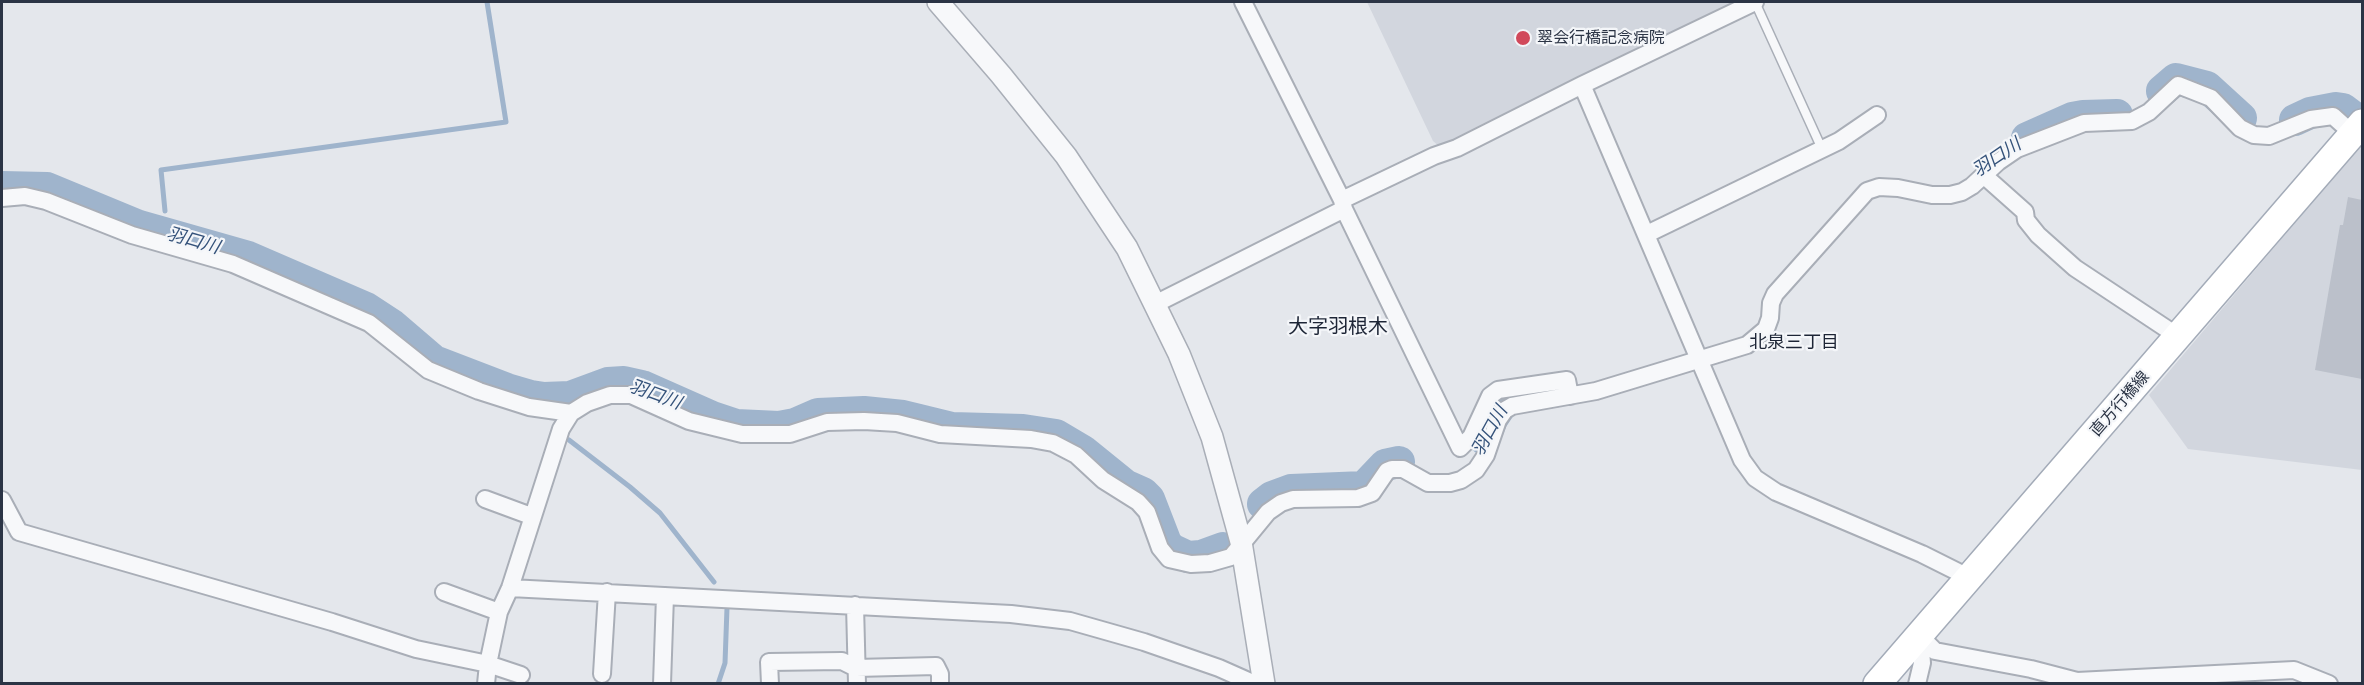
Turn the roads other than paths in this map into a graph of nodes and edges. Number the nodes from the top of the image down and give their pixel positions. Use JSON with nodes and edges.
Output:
{"nodes":[{"id":1,"x":938,"y":2,"type":"edge"},
{"id":2,"x":1243,"y":2,"type":"edge"},
{"id":3,"x":1755,"y":2,"type":"edge"},
{"id":4,"x":1582,"y":85,"type":"junction"},
{"id":5,"x":1877,"y":115,"type":"dead end"},
{"id":6,"x":2358,"y":128,"type":"edge"},
{"id":7,"x":1822,"y":149,"type":"junction"},
{"id":8,"x":1989,"y":180,"type":"dead end"},
{"id":9,"x":2,"y":198,"type":"edge"},
{"id":10,"x":1343,"y":205,"type":"junction"},
{"id":11,"x":1647,"y":234,"type":"junction"},
{"id":12,"x":1155,"y":304,"type":"junction"},
{"id":13,"x":2178,"y":337,"type":"junction"},
{"id":14,"x":1700,"y":360,"type":"junction"},
{"id":15,"x":1570,"y":396,"type":"junction"},
{"id":16,"x":571,"y":413,"type":"junction"},
{"id":17,"x":485,"y":499,"type":"dead end"},
{"id":18,"x":2,"y":500,"type":"edge"},
{"id":19,"x":531,"y":516,"type":"junction"},
{"id":20,"x":1241,"y":543,"type":"junction"},
{"id":21,"x":1968,"y":577,"type":"junction"},
{"id":22,"x":510,"y":588,"type":"junction"},
{"id":23,"x":444,"y":592,"type":"dead end"},
{"id":24,"x":607,"y":592,"type":"junction"},
{"id":25,"x":665,"y":596,"type":"junction"},
{"id":26,"x":855,"y":606,"type":"junction"},
{"id":27,"x":499,"y":612,"type":"junction"},
{"id":28,"x":1920,"y":636,"type":"junction"},
{"id":29,"x":488,"y":664,"type":"junction"},
{"id":30,"x":602,"y":674,"type":"dead end"},
{"id":31,"x":521,"y":675,"type":"dead end"},
{"id":32,"x":857,"y":676,"type":"edge"},
{"id":33,"x":486,"y":684,"type":"edge"},
{"id":34,"x":662,"y":684,"type":"edge"},
{"id":35,"x":770,"y":684,"type":"edge"},
{"id":36,"x":940,"y":684,"type":"edge"},
{"id":37,"x":1255,"y":684,"type":"edge"},
{"id":38,"x":1264,"y":684,"type":"edge"},
{"id":39,"x":1877,"y":684,"type":"edge"},
{"id":40,"x":1917,"y":684,"type":"edge"},
{"id":41,"x":2329,"y":684,"type":"edge"}],
"edges":[{"from":1,"to":12,"type":"street"},
{"from":2,"to":10,"type":"street"},
{"from":3,"to":4,"type":"street"},
{"from":3,"to":7,"type":"lane"},
{"from":4,"to":10,"type":"street"},
{"from":4,"to":11,"type":"street"},
{"from":5,"to":7,"type":"street"},
{"from":6,"to":13,"type":"main road","name":"直方行橋線"},
{"from":6,"to":14,"type":"street"},
{"from":7,"to":11,"type":"street"},
{"from":8,"to":13,"type":"street"},
{"from":9,"to":16,"type":"street"},
{"from":10,"to":12,"type":"street"},
{"from":10,"to":15,"type":"street"},
{"from":11,"to":14,"type":"street"},
{"from":12,"to":20,"type":"street"},
{"from":13,"to":21,"type":"main road","name":"直方行橋線"},
{"from":14,"to":15,"type":"street"},
{"from":14,"to":21,"type":"street"},
{"from":15,"to":20,"type":"street"},
{"from":16,"to":19,"type":"street"},
{"from":16,"to":20,"type":"street"},
{"from":17,"to":19,"type":"street"},
{"from":18,"to":29,"type":"street"},
{"from":19,"to":22,"type":"street"},
{"from":20,"to":38,"type":"street"},
{"from":21,"to":28,"type":"main road","name":"直方行橋線"},
{"from":22,"to":24,"type":"street"},
{"from":22,"to":27,"type":"street"},
{"from":23,"to":27,"type":"street"},
{"from":24,"to":25,"type":"street"},
{"from":24,"to":30,"type":"street"},
{"from":25,"to":26,"type":"street"},
{"from":25,"to":34,"type":"street"},
{"from":26,"to":32,"type":"street"},
{"from":26,"to":37,"type":"street"},
{"from":27,"to":29,"type":"street"},
{"from":28,"to":39,"type":"main road","name":"直方行橋線"},
{"from":28,"to":40,"type":"street"},
{"from":28,"to":41,"type":"street"},
{"from":29,"to":31,"type":"street"},
{"from":29,"to":33,"type":"street"},
{"from":32,"to":35,"type":"street"},
{"from":32,"to":36,"type":"street"}]}
